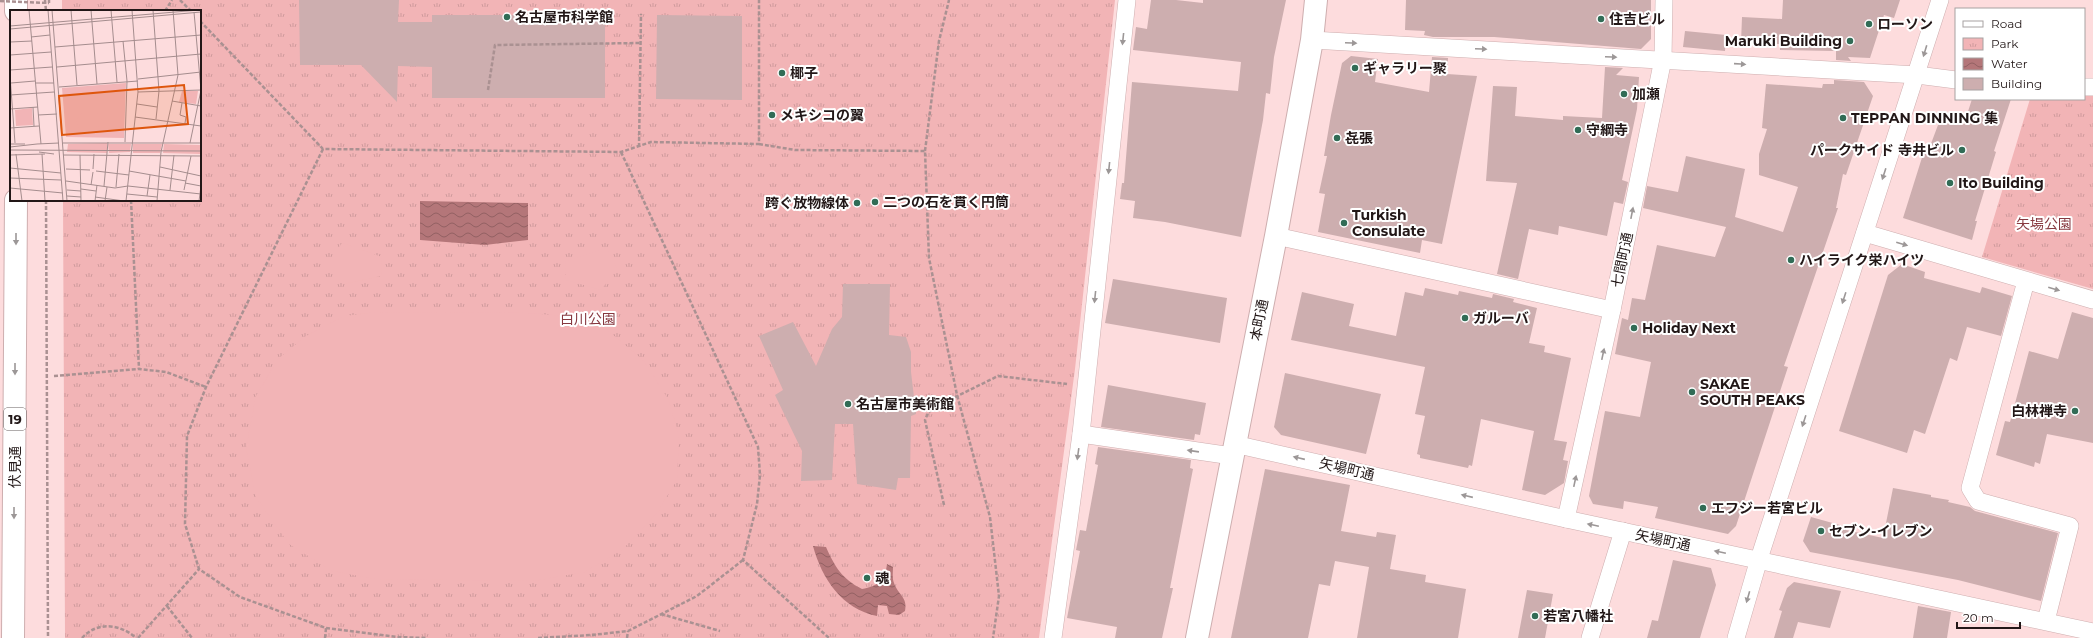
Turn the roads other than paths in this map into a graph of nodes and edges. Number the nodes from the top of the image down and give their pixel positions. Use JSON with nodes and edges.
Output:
{"nodes":[{"id":1,"x":1127,"y":0,"type":"edge"},
{"id":2,"x":1316,"y":0,"type":"edge"},
{"id":3,"x":1664,"y":0,"type":"edge"},
{"id":4,"x":1940,"y":0,"type":"edge"},
{"id":5,"x":1312,"y":40,"type":"junction"},
{"id":6,"x":1663,"y":59,"type":"junction"},
{"id":7,"x":1917,"y":75,"type":"junction"},
{"id":8,"x":1955,"y":80,"type":"edge"},
{"id":9,"x":16,"y":201,"type":"edge"},
{"id":10,"x":1865,"y":233,"type":"junction"},
{"id":11,"x":1276,"y":236,"type":"junction"},
{"id":12,"x":2026,"y":281,"type":"junction"},
{"id":13,"x":2093,"y":300,"type":"edge"},
{"id":14,"x":1612,"y":310,"type":"junction"},
{"id":15,"x":1081,"y":434,"type":"junction"},
{"id":16,"x":1233,"y":450,"type":"junction"},
{"id":17,"x":1566,"y":519,"type":"junction"},
{"id":18,"x":1623,"y":531,"type":"junction"},
{"id":19,"x":1759,"y":559,"type":"junction"},
{"id":20,"x":2046,"y":621,"type":"junction"},
{"id":21,"x":2093,"y":632,"type":"edge"},
{"id":22,"x":13,"y":638,"type":"edge"},
{"id":23,"x":1053,"y":638,"type":"edge"},
{"id":24,"x":1196,"y":638,"type":"edge"},
{"id":25,"x":1590,"y":638,"type":"edge"},
{"id":26,"x":1736,"y":638,"type":"edge"}],
"edges":[{"from":1,"to":15,"type":"street","one_way":true},
{"from":2,"to":5,"type":"main road","name":"本町通"},
{"from":3,"to":6,"type":"street","name":"七間町通"},
{"from":4,"to":7,"type":"street","one_way":true},
{"from":5,"to":6,"type":"street","one_way":true},
{"from":5,"to":11,"type":"main road","name":"本町通"},
{"from":6,"to":7,"type":"street","one_way":true},
{"from":14,"to":6,"type":"street","name":"七間町通","one_way":true},
{"from":7,"to":8,"type":"street"},
{"from":7,"to":10,"type":"street","one_way":true},
{"from":9,"to":22,"type":"main road","name":"伏見通","number":"19","one_way":true},
{"from":10,"to":12,"type":"street","one_way":true},
{"from":10,"to":19,"type":"street","one_way":true},
{"from":11,"to":14,"type":"street"},
{"from":11,"to":16,"type":"main road","name":"本町通"},
{"from":12,"to":13,"type":"street","one_way":true},
{"from":12,"to":20,"type":"street"},
{"from":17,"to":14,"type":"street","name":"七間町通","one_way":true},
{"from":16,"to":15,"type":"street","name":"矢場町通","one_way":true},
{"from":15,"to":23,"type":"street","one_way":true},
{"from":17,"to":16,"type":"street","name":"矢場町通","one_way":true},
{"from":16,"to":24,"type":"main road","name":"本町通"},
{"from":18,"to":17,"type":"street","name":"矢場町通","one_way":true},
{"from":19,"to":18,"type":"street","name":"矢場町通","one_way":true},
{"from":18,"to":25,"type":"street"},
{"from":19,"to":20,"type":"street","name":"矢場町通"},
{"from":19,"to":26,"type":"street","one_way":true},
{"from":20,"to":21,"type":"street","name":"矢場町通"}]}
